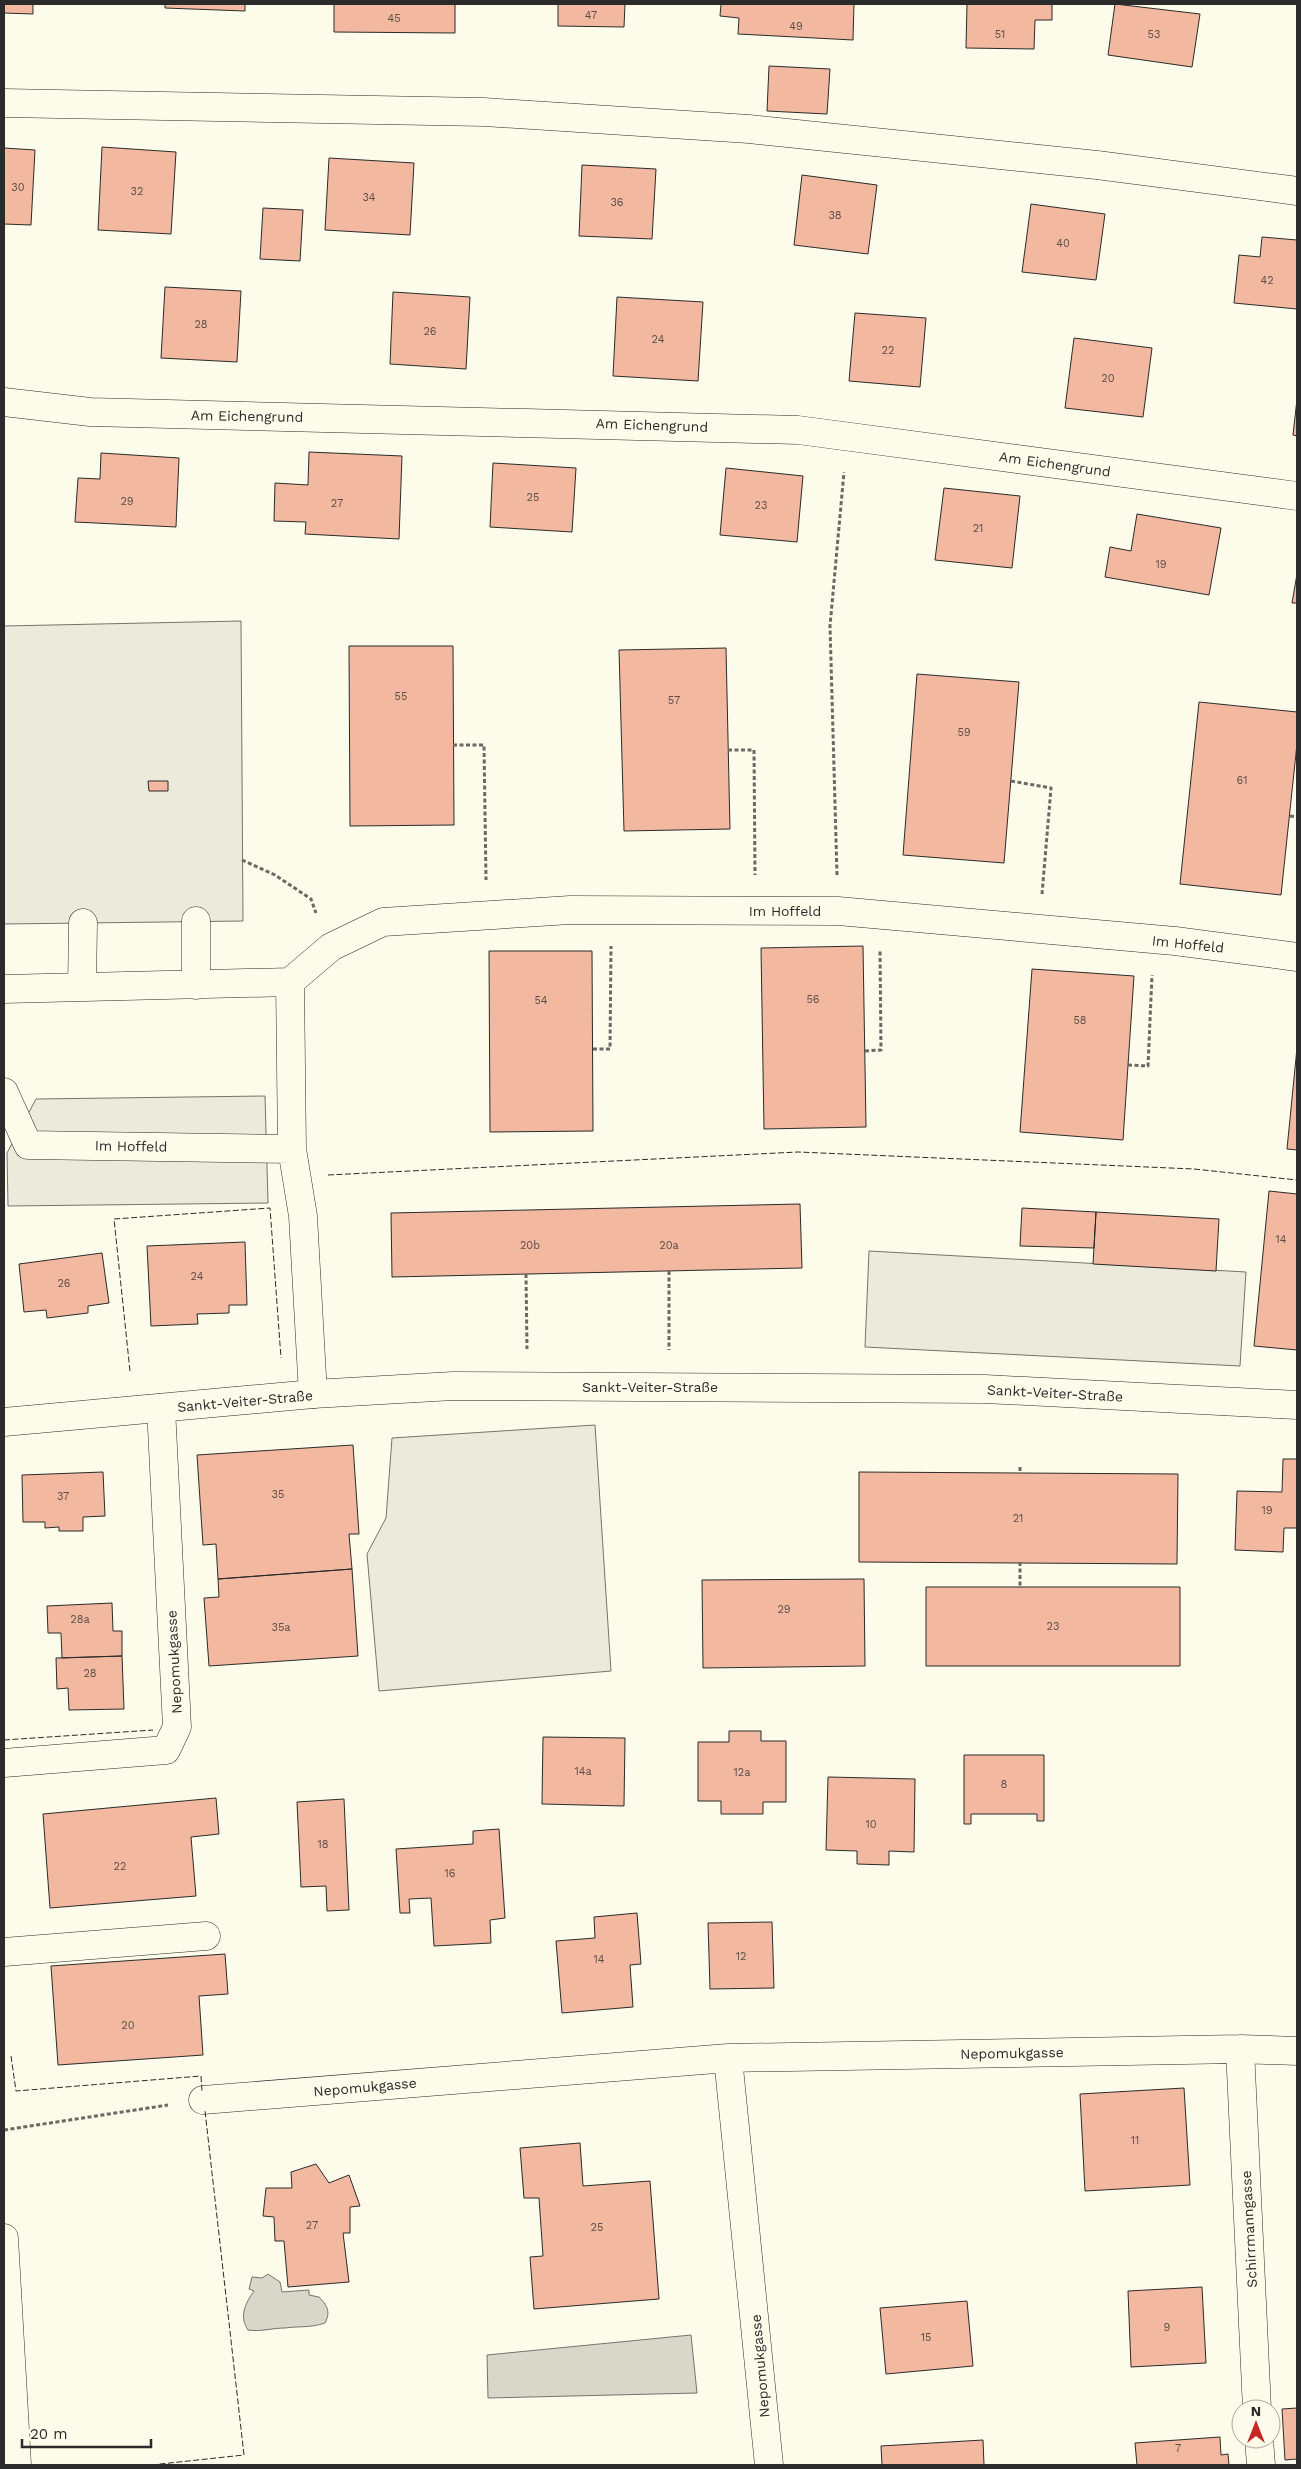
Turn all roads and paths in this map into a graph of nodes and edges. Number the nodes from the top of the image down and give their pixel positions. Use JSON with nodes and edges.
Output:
{"nodes":[{"id":1,"x":4,"y":103,"type":"edge"},
{"id":2,"x":1297,"y":191,"type":"edge"},
{"id":3,"x":4,"y":402,"type":"edge"},
{"id":4,"x":848,"y":436,"type":"junction"},
{"id":5,"x":1297,"y":496,"type":"edge"},
{"id":6,"x":453,"y":745,"type":"dead end"},
{"id":7,"x":728,"y":750,"type":"dead end"},
{"id":8,"x":1011,"y":781,"type":"dead end"},
{"id":9,"x":1290,"y":816,"type":"dead end"},
{"id":10,"x":1297,"y":817,"type":"edge"},
{"id":11,"x":242,"y":860,"type":"dead end"},
{"id":12,"x":756,"y":910,"type":"junction"},
{"id":13,"x":838,"y":910,"type":"junction"},
{"id":14,"x":486,"y":916,"type":"junction"},
{"id":15,"x":196,"y":921,"type":"dead end"},
{"id":16,"x":83,"y":923,"type":"dead end"},
{"id":17,"x":1039,"y":929,"type":"junction"},
{"id":18,"x":611,"y":944,"type":"dead end"},
{"id":19,"x":880,"y":945,"type":"dead end"},
{"id":20,"x":331,"y":947,"type":"junction"},
{"id":21,"x":1297,"y":957,"type":"edge"},
{"id":22,"x":1152,"y":971,"type":"dead end"},
{"id":23,"x":290,"y":982,"type":"junction"},
{"id":24,"x":196,"y":985,"type":"junction"},
{"id":25,"x":82,"y":987,"type":"junction"},
{"id":26,"x":4,"y":989,"type":"edge"},
{"id":27,"x":593,"y":1049,"type":"dead end"},
{"id":28,"x":865,"y":1050,"type":"dead end"},
{"id":29,"x":1128,"y":1065,"type":"dead end"},
{"id":30,"x":4,"y":1092,"type":"edge"},
{"id":31,"x":292,"y":1149,"type":"junction"},
{"id":32,"x":669,"y":1271,"type":"dead end"},
{"id":33,"x":526,"y":1274,"type":"dead end"},
{"id":34,"x":527,"y":1352,"type":"dead end"},
{"id":35,"x":669,"y":1358,"type":"dead end"},
{"id":36,"x":313,"y":1394,"type":"junction"},
{"id":37,"x":1297,"y":1404,"type":"edge"},
{"id":38,"x":161,"y":1408,"type":"junction"},
{"id":39,"x":4,"y":1422,"type":"edge"},
{"id":40,"x":1020,"y":1467,"type":"dead end"},
{"id":41,"x":1020,"y":1473,"type":"dead end"},
{"id":42,"x":1020,"y":1562,"type":"dead end"},
{"id":43,"x":1020,"y":1587,"type":"dead end"},
{"id":44,"x":4,"y":1763,"type":"edge"},
{"id":45,"x":206,"y":1936,"type":"dead end"},
{"id":46,"x":4,"y":1952,"type":"edge"},
{"id":47,"x":1240,"y":2049,"type":"junction"},
{"id":48,"x":1297,"y":2051,"type":"edge"},
{"id":49,"x":728,"y":2058,"type":"junction"},
{"id":50,"x":203,"y":2100,"type":"joint"},
{"id":51,"x":4,"y":2130,"type":"edge"},
{"id":52,"x":4,"y":2238,"type":"edge"},
{"id":53,"x":1257,"y":2399,"type":"edge"},
{"id":54,"x":1260,"y":2449,"type":"edge"},
{"id":55,"x":17,"y":2465,"type":"edge"},
{"id":56,"x":769,"y":2465,"type":"edge"},
{"id":57,"x":1261,"y":2465,"type":"edge"}],
"edges":[{"from":1,"to":2,"type":"street"},
{"from":3,"to":4,"type":"street","name":"Am Eichengrund"},
{"from":4,"to":5,"type":"street","name":"Am Eichengrund"},
{"from":4,"to":13,"type":"path"},
{"from":6,"to":14,"type":"path"},
{"from":7,"to":12,"type":"path"},
{"from":8,"to":17,"type":"path"},
{"from":9,"to":10,"type":"path"},
{"from":11,"to":20,"type":"path"},
{"from":12,"to":13,"type":"street","name":"Im Hoffeld"},
{"from":12,"to":14,"type":"street","name":"Im Hoffeld"},
{"from":13,"to":17,"type":"street","name":"Im Hoffeld"},
{"from":14,"to":20,"type":"street","name":"Im Hoffeld"},
{"from":15,"to":24,"type":"street"},
{"from":16,"to":25,"type":"street"},
{"from":17,"to":21,"type":"street","name":"Im Hoffeld"},
{"from":18,"to":27,"type":"path"},
{"from":19,"to":28,"type":"path"},
{"from":20,"to":23,"type":"street","name":"Im Hoffeld"},
{"from":22,"to":29,"type":"path"},
{"from":23,"to":24,"type":"street"},
{"from":23,"to":31,"type":"street"},
{"from":24,"to":25,"type":"street"},
{"from":25,"to":26,"type":"street"},
{"from":30,"to":31,"type":"street","name":"Im Hoffeld"},
{"from":31,"to":36,"type":"street"},
{"from":32,"to":35,"type":"path"},
{"from":33,"to":34,"type":"path"},
{"from":36,"to":37,"type":"street","name":"Sankt-Veiter-Straße"},
{"from":36,"to":38,"type":"street","name":"Sankt-Veiter-Straße"},
{"from":38,"to":39,"type":"street","name":"Sankt-Veiter-Straße"},
{"from":38,"to":44,"type":"street","name":"Nepomukgasse"},
{"from":40,"to":41,"type":"path"},
{"from":42,"to":43,"type":"path"},
{"from":45,"to":46,"type":"street"},
{"from":47,"to":48,"type":"street","name":"Nepomukgasse"},
{"from":47,"to":49,"type":"street","name":"Nepomukgasse"},
{"from":47,"to":53,"type":"street","name":"Schirrmanngasse"},
{"from":49,"to":50,"type":"street","name":"Nepomukgasse"},
{"from":49,"to":56,"type":"street","name":"Nepomukgasse"},
{"from":50,"to":51,"type":"path"},
{"from":52,"to":55,"type":"street"},
{"from":54,"to":57,"type":"street"}]}
